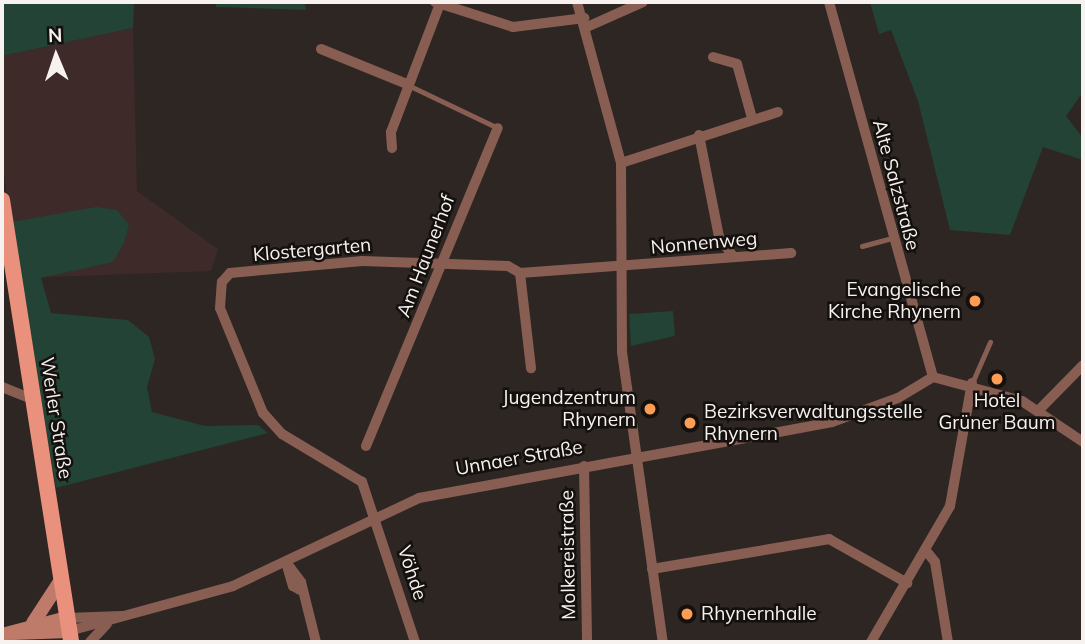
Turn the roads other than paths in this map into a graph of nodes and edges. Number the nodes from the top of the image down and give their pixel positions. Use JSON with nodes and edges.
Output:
{"nodes":[{"id":1,"x":577,"y":2,"type":"edge"},
{"id":2,"x":643,"y":2,"type":"edge"},
{"id":3,"x":829,"y":2,"type":"edge"},
{"id":4,"x":438,"y":3,"type":"edge"},
{"id":5,"x":586,"y":22,"type":"junction"},
{"id":6,"x":321,"y":49,"type":"dead end"},
{"id":7,"x":713,"y":57,"type":"dead end"},
{"id":8,"x":410,"y":85,"type":"junction"},
{"id":9,"x":778,"y":112,"type":"dead end"},
{"id":10,"x":752,"y":118,"type":"junction"},
{"id":11,"x":498,"y":128,"type":"joint"},
{"id":12,"x":699,"y":135,"type":"junction"},
{"id":13,"x":392,"y":148,"type":"dead end"},
{"id":14,"x":621,"y":163,"type":"junction"},
{"id":15,"x":2,"y":200,"type":"edge"},
{"id":16,"x":892,"y":238,"type":"junction"},
{"id":17,"x":862,"y":246,"type":"dead end"},
{"id":18,"x":791,"y":253,"type":"dead end"},
{"id":19,"x":733,"y":257,"type":"junction"},
{"id":20,"x":445,"y":262,"type":"junction"},
{"id":21,"x":620,"y":268,"type":"junction"},
{"id":22,"x":520,"y":273,"type":"junction"},
{"id":23,"x":990,"y":342,"type":"dead end"},
{"id":24,"x":1083,"y":365,"type":"edge"},
{"id":25,"x":531,"y":368,"type":"dead end"},
{"id":26,"x":933,"y":377,"type":"junction"},
{"id":27,"x":972,"y":383,"type":"junction"},
{"id":28,"x":2,"y":387,"type":"edge"},
{"id":29,"x":32,"y":399,"type":"junction"},
{"id":30,"x":1039,"y":410,"type":"junction"},
{"id":31,"x":1083,"y":442,"type":"edge"},
{"id":32,"x":366,"y":446,"type":"dead end"},
{"id":33,"x":634,"y":457,"type":"junction"},
{"id":34,"x":584,"y":466,"type":"junction"},
{"id":35,"x":374,"y":516,"type":"junction"},
{"id":36,"x":927,"y":552,"type":"junction"},
{"id":37,"x":286,"y":562,"type":"junction"},
{"id":38,"x":652,"y":569,"type":"junction"},
{"id":39,"x":61,"y":580,"type":"junction"},
{"id":40,"x":907,"y":583,"type":"junction"},
{"id":41,"x":124,"y":616,"type":"junction"},
{"id":42,"x":33,"y":623,"type":"junction"},
{"id":43,"x":107,"y":624,"type":"junction"},
{"id":44,"x":69,"y":630,"type":"edge"},
{"id":45,"x":7,"y":634,"type":"edge"},
{"id":46,"x":90,"y":642,"type":"edge"},
{"id":47,"x":316,"y":642,"type":"edge"},
{"id":48,"x":415,"y":642,"type":"edge"},
{"id":49,"x":587,"y":642,"type":"edge"},
{"id":50,"x":663,"y":642,"type":"edge"},
{"id":51,"x":871,"y":642,"type":"edge"},
{"id":52,"x":948,"y":642,"type":"edge"}],
"edges":[{"from":1,"to":5,"type":"street"},
{"from":2,"to":5,"type":"street"},
{"from":3,"to":16,"type":"street","name":"Alte Salzstraße"},
{"from":4,"to":5,"type":"street"},
{"from":4,"to":8,"type":"street"},
{"from":5,"to":14,"type":"street"},
{"from":6,"to":8,"type":"street"},
{"from":7,"to":10,"type":"street"},
{"from":8,"to":11,"type":"lane","name":"Am Haunerhof"},
{"from":8,"to":13,"type":"street"},
{"from":9,"to":10,"type":"street"},
{"from":10,"to":12,"type":"street"},
{"from":11,"to":20,"type":"street","name":"Am Haunerhof"},
{"from":12,"to":14,"type":"street"},
{"from":12,"to":19,"type":"street"},
{"from":14,"to":21,"type":"street"},
{"from":15,"to":29,"type":"main road","name":"Werler Straße"},
{"from":16,"to":17,"type":"lane"},
{"from":16,"to":26,"type":"street","name":"Alte Salzstraße"},
{"from":18,"to":19,"type":"street","name":"Nonnenweg"},
{"from":19,"to":21,"type":"street","name":"Nonnenweg"},
{"from":20,"to":22,"type":"street","name":"Klostergarten"},
{"from":20,"to":32,"type":"street","name":"Am Haunerhof"},
{"from":20,"to":35,"type":"street","name":"Klostergarten"},
{"from":21,"to":22,"type":"street","name":"Klostergarten"},
{"from":21,"to":33,"type":"street"},
{"from":22,"to":25,"type":"street"},
{"from":23,"to":27,"type":"lane"},
{"from":24,"to":30,"type":"street"},
{"from":26,"to":27,"type":"street"},
{"from":26,"to":33,"type":"street","name":"Unnaer Straße"},
{"from":27,"to":30,"type":"street"},
{"from":27,"to":36,"type":"street"},
{"from":28,"to":29,"type":"street"},
{"from":29,"to":39,"type":"main road","name":"Werler Straße"},
{"from":30,"to":31,"type":"street"},
{"from":33,"to":34,"type":"street","name":"Unnaer Straße"},
{"from":33,"to":38,"type":"street"},
{"from":34,"to":35,"type":"street","name":"Unnaer Straße"},
{"from":34,"to":49,"type":"street","name":"Molkereistraße"},
{"from":35,"to":37,"type":"street","name":"Unnaer Straße"},
{"from":35,"to":48,"type":"street","name":"Vöhde"},
{"from":36,"to":40,"type":"street"},
{"from":36,"to":52,"type":"street"},
{"from":37,"to":41,"type":"street","name":"Unnaer Straße"},
{"from":37,"to":47,"type":"street"},
{"from":38,"to":40,"type":"street"},
{"from":38,"to":50,"type":"street"},
{"from":39,"to":42,"type":"main road"},
{"from":39,"to":44,"type":"main road","name":"Werler Straße"},
{"from":40,"to":51,"type":"street"},
{"from":41,"to":43,"type":"street","name":"Unnaer Straße"},
{"from":41,"to":44,"type":"street","name":"Unnaer Straße"},
{"from":42,"to":44,"type":"main road","name":"Unnaer Straße"},
{"from":42,"to":45,"type":"main road","name":"Unnaer Straße"},
{"from":43,"to":44,"type":"street","name":"Unnaer Straße"},
{"from":43,"to":46,"type":"street","name":"Unnaer Straße"},
{"from":44,"to":45,"type":"main road","name":"Unnaer Straße"}]}
